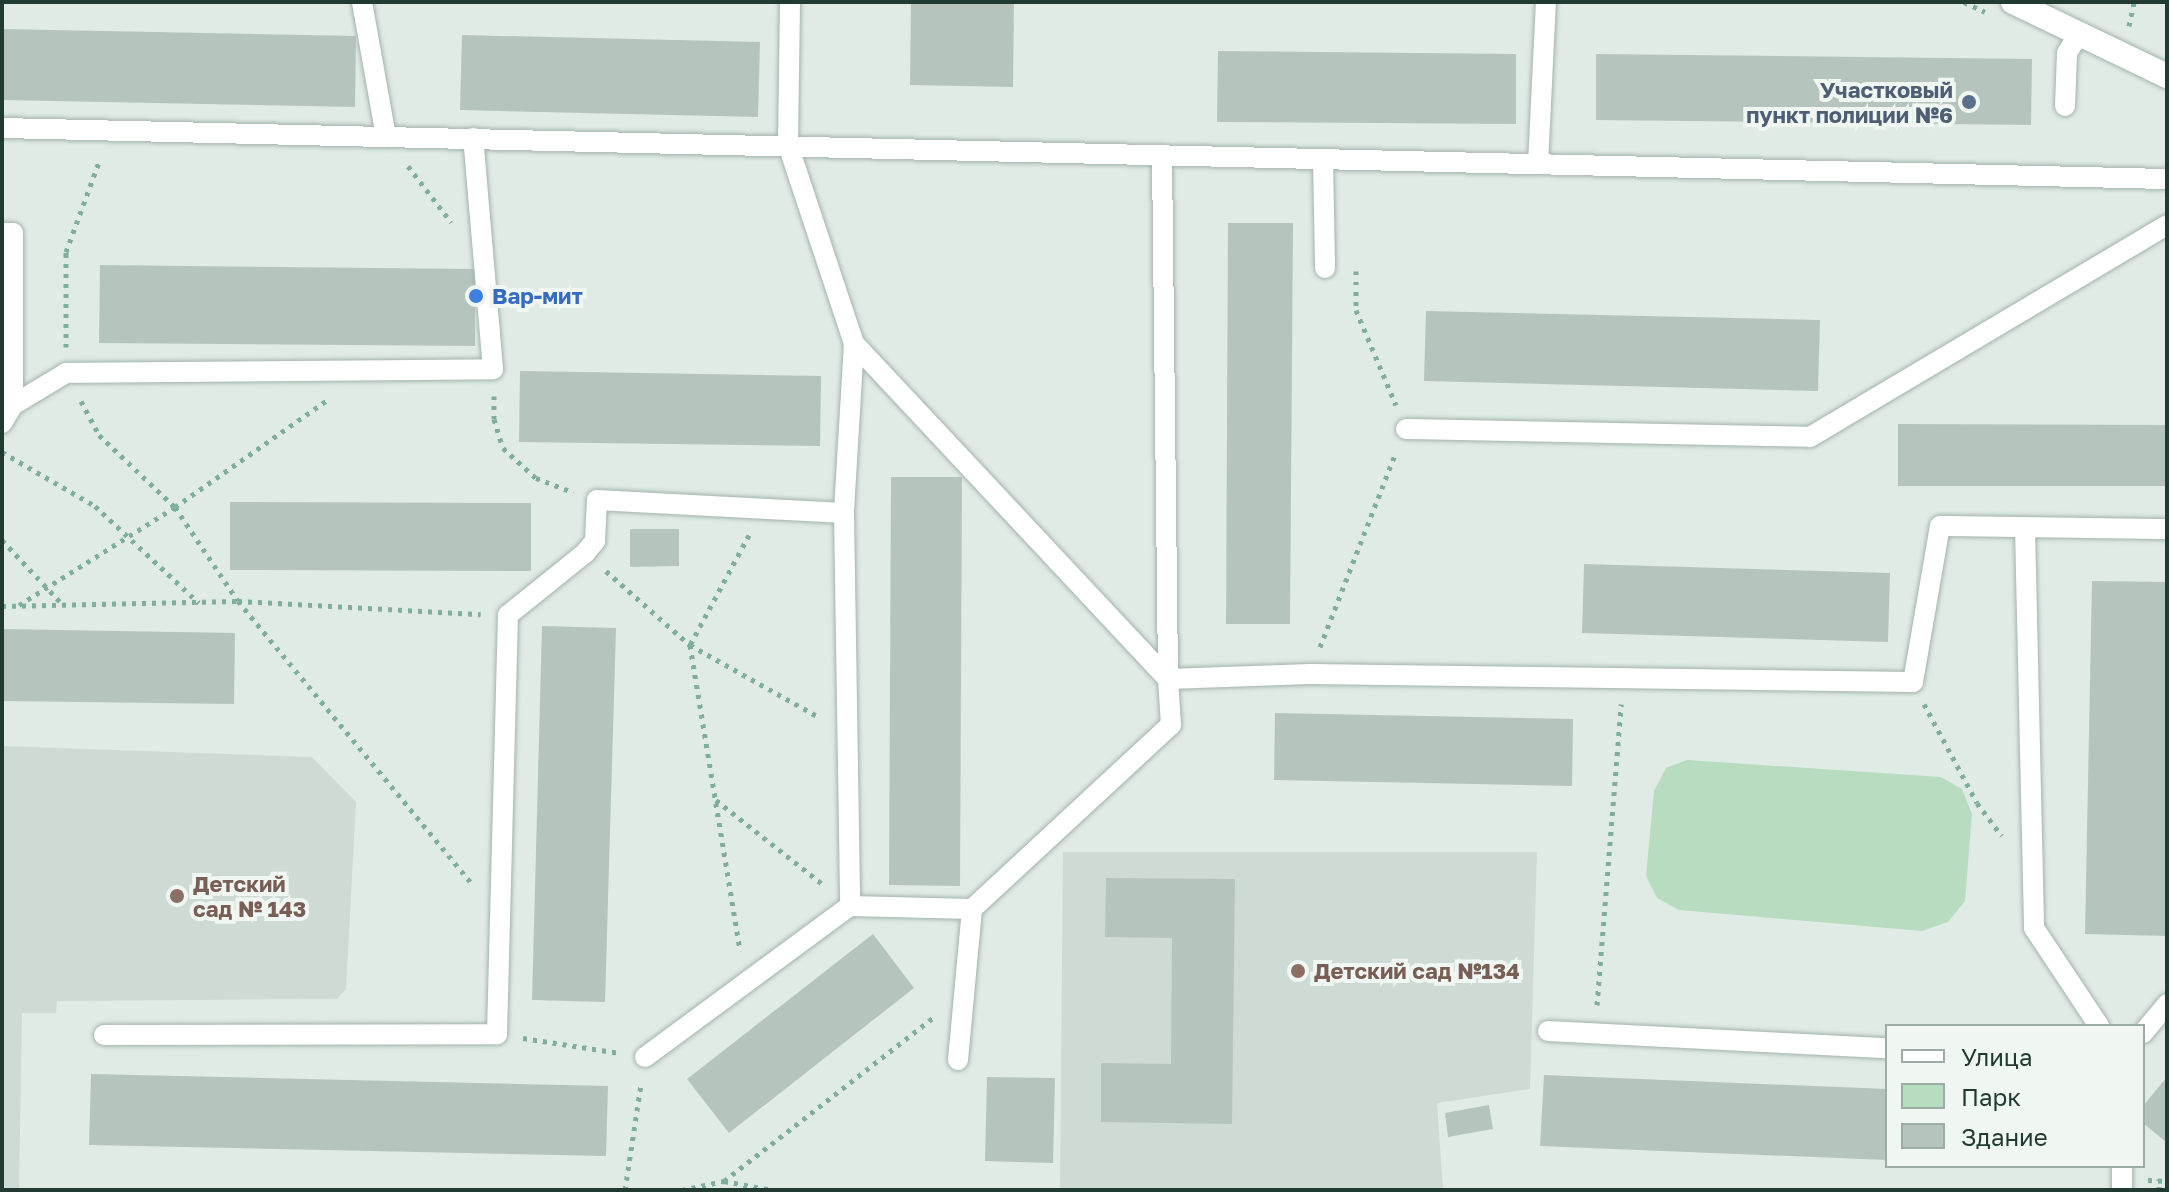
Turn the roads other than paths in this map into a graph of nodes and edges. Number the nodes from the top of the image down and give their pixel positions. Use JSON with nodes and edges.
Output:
{"nodes":[{"id":1,"x":362,"y":2,"type":"edge"},
{"id":2,"x":790,"y":2,"type":"edge"},
{"id":3,"x":1546,"y":2,"type":"edge"},
{"id":4,"x":2013,"y":2,"type":"edge"},
{"id":5,"x":2079,"y":34,"type":"junction"},
{"id":6,"x":2167,"y":76,"type":"edge"},
{"id":7,"x":2065,"y":106,"type":"dead end"},
{"id":8,"x":2,"y":128,"type":"edge"},
{"id":9,"x":386,"y":137,"type":"junction"},
{"id":10,"x":473,"y":138,"type":"junction"},
{"id":11,"x":788,"y":145,"type":"junction"},
{"id":12,"x":1162,"y":155,"type":"junction"},
{"id":13,"x":1323,"y":159,"type":"junction"},
{"id":14,"x":1538,"y":164,"type":"junction"},
{"id":15,"x":2167,"y":179,"type":"edge"},
{"id":16,"x":2167,"y":225,"type":"edge"},
{"id":17,"x":2,"y":233,"type":"edge"},
{"id":18,"x":1325,"y":268,"type":"dead end"},
{"id":19,"x":854,"y":343,"type":"junction"},
{"id":20,"x":13,"y":405,"type":"junction"},
{"id":21,"x":2,"y":423,"type":"edge"},
{"id":22,"x":1406,"y":429,"type":"road end"},
{"id":23,"x":844,"y":513,"type":"junction"},
{"id":24,"x":2025,"y":528,"type":"junction"},
{"id":25,"x":2167,"y":529,"type":"edge"},
{"id":26,"x":1168,"y":679,"type":"junction"},
{"id":27,"x":850,"y":906,"type":"junction"},
{"id":28,"x":972,"y":909,"type":"junction"},
{"id":29,"x":2167,"y":1004,"type":"edge"},
{"id":30,"x":2098,"y":1024,"type":"edge"},
{"id":31,"x":1548,"y":1031,"type":"dead end"},
{"id":32,"x":2145,"y":1031,"type":"edge"},
{"id":33,"x":104,"y":1035,"type":"dead end"},
{"id":34,"x":1885,"y":1048,"type":"edge"},
{"id":35,"x":645,"y":1057,"type":"road end"},
{"id":36,"x":958,"y":1060,"type":"dead end"},
{"id":37,"x":2122,"y":1168,"type":"edge"},
{"id":38,"x":2122,"y":1190,"type":"edge"}],
"edges":[{"from":1,"to":9,"type":"lane"},
{"from":2,"to":11,"type":"lane"},
{"from":3,"to":14,"type":"lane"},
{"from":4,"to":5,"type":"main road"},
{"from":5,"to":6,"type":"main road"},
{"from":5,"to":7,"type":"lane"},
{"from":8,"to":9,"type":"lane"},
{"from":9,"to":10,"type":"lane"},
{"from":10,"to":11,"type":"lane"},
{"from":10,"to":20,"type":"lane"},
{"from":11,"to":12,"type":"lane"},
{"from":11,"to":19,"type":"lane"},
{"from":12,"to":13,"type":"lane"},
{"from":12,"to":26,"type":"lane"},
{"from":13,"to":14,"type":"lane"},
{"from":13,"to":18,"type":"lane"},
{"from":14,"to":15,"type":"lane"},
{"from":16,"to":22,"type":"lane"},
{"from":17,"to":20,"type":"lane"},
{"from":19,"to":23,"type":"lane"},
{"from":19,"to":26,"type":"lane"},
{"from":20,"to":21,"type":"lane"},
{"from":23,"to":27,"type":"lane"},
{"from":23,"to":33,"type":"lane"},
{"from":24,"to":25,"type":"lane"},
{"from":24,"to":26,"type":"lane"},
{"from":24,"to":30,"type":"lane"},
{"from":26,"to":28,"type":"lane"},
{"from":27,"to":28,"type":"lane"},
{"from":27,"to":35,"type":"lane"},
{"from":28,"to":36,"type":"lane"},
{"from":29,"to":32,"type":"lane"},
{"from":31,"to":34,"type":"lane"},
{"from":37,"to":38,"type":"lane"}]}
